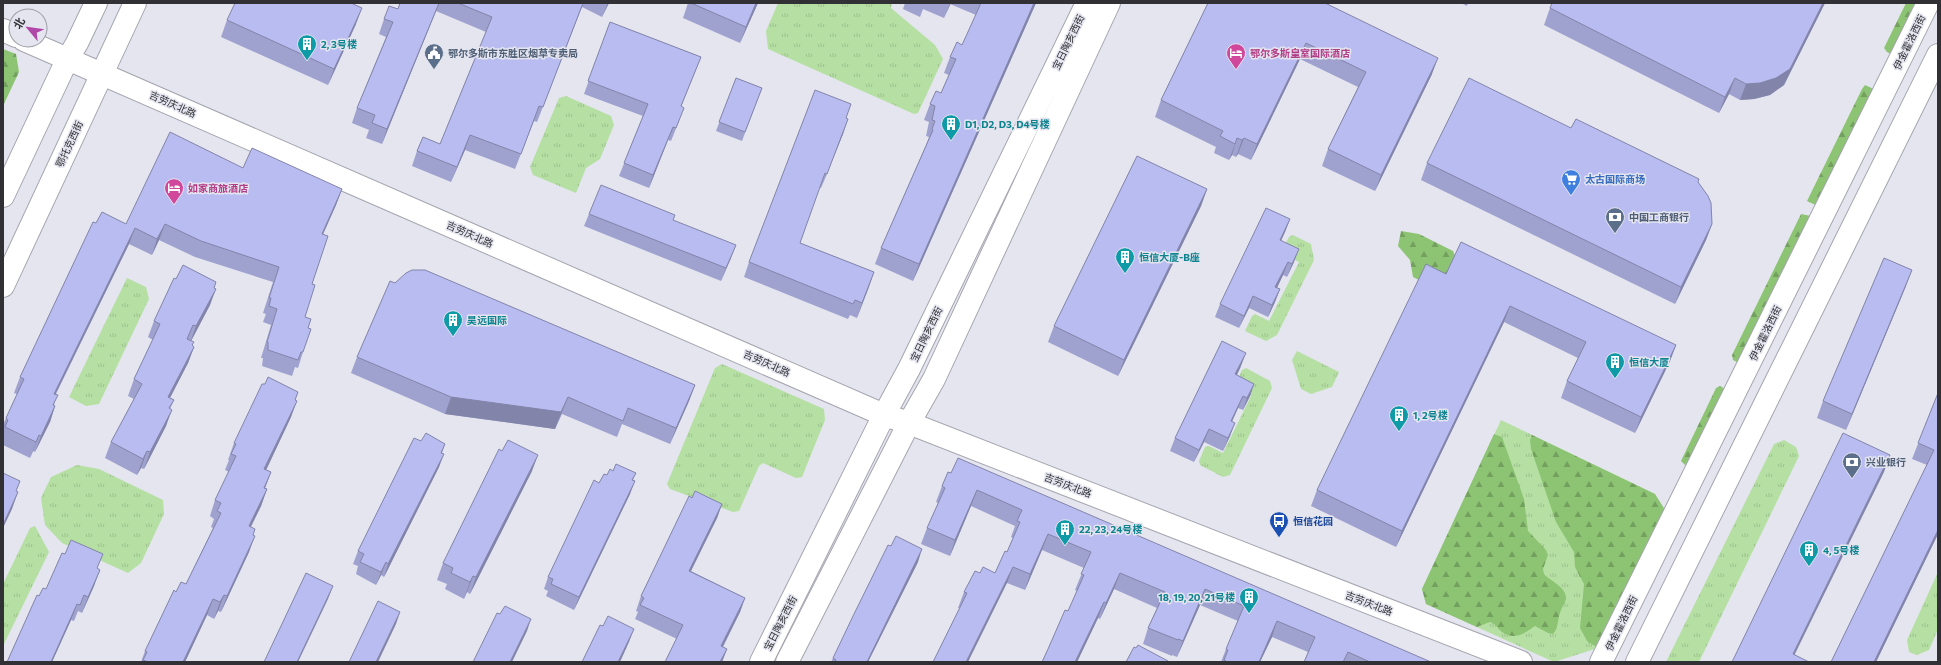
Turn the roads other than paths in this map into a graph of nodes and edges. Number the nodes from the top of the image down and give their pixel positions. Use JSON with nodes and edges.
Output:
{"nodes":[{"id":1,"x":96,"y":3,"type":"edge"},
{"id":2,"x":135,"y":3,"type":"edge"},
{"id":3,"x":1086,"y":3,"type":"edge"},
{"id":4,"x":1109,"y":3,"type":"edge"},
{"id":5,"x":1928,"y":3,"type":"edge"},
{"id":6,"x":41,"y":48,"type":"edge"},
{"id":7,"x":1938,"y":55,"type":"edge"},
{"id":8,"x":67,"y":60,"type":"junction"},
{"id":9,"x":102,"y":73,"type":"junction"},
{"id":10,"x":3,"y":196,"type":"edge"},
{"id":11,"x":3,"y":286,"type":"edge"},
{"id":12,"x":884,"y":414,"type":"junction"},
{"id":13,"x":909,"y":423,"type":"junction"},
{"id":14,"x":761,"y":662,"type":"edge"},
{"id":15,"x":787,"y":662,"type":"edge"},
{"id":16,"x":1521,"y":662,"type":"edge"},
{"id":17,"x":1601,"y":662,"type":"edge"},
{"id":18,"x":1637,"y":662,"type":"edge"}],
"edges":[{"from":1,"to":8,"type":"street"},
{"from":2,"to":9,"type":"street","name":"鄂托克西街"},
{"from":3,"to":12,"type":"street","name":"宝日陶亥西街"},
{"from":4,"to":13,"type":"street","name":"宝日陶亥西街"},
{"from":5,"to":17,"type":"street","name":"伊金霍洛西街"},
{"from":6,"to":8,"type":"street","name":"吉劳庆北路"},
{"from":7,"to":18,"type":"street"},
{"from":8,"to":9,"type":"street","name":"吉劳庆北路"},
{"from":8,"to":10,"type":"street"},
{"from":9,"to":11,"type":"street","name":"鄂托克西街"},
{"from":9,"to":12,"type":"street","name":"吉劳庆北路"},
{"from":12,"to":13,"type":"street","name":"吉劳庆北路"},
{"from":12,"to":14,"type":"street","name":"宝日陶亥西街"},
{"from":13,"to":15,"type":"street","name":"宝日陶亥西街"},
{"from":13,"to":16,"type":"street","name":"吉劳庆北路"}]}
